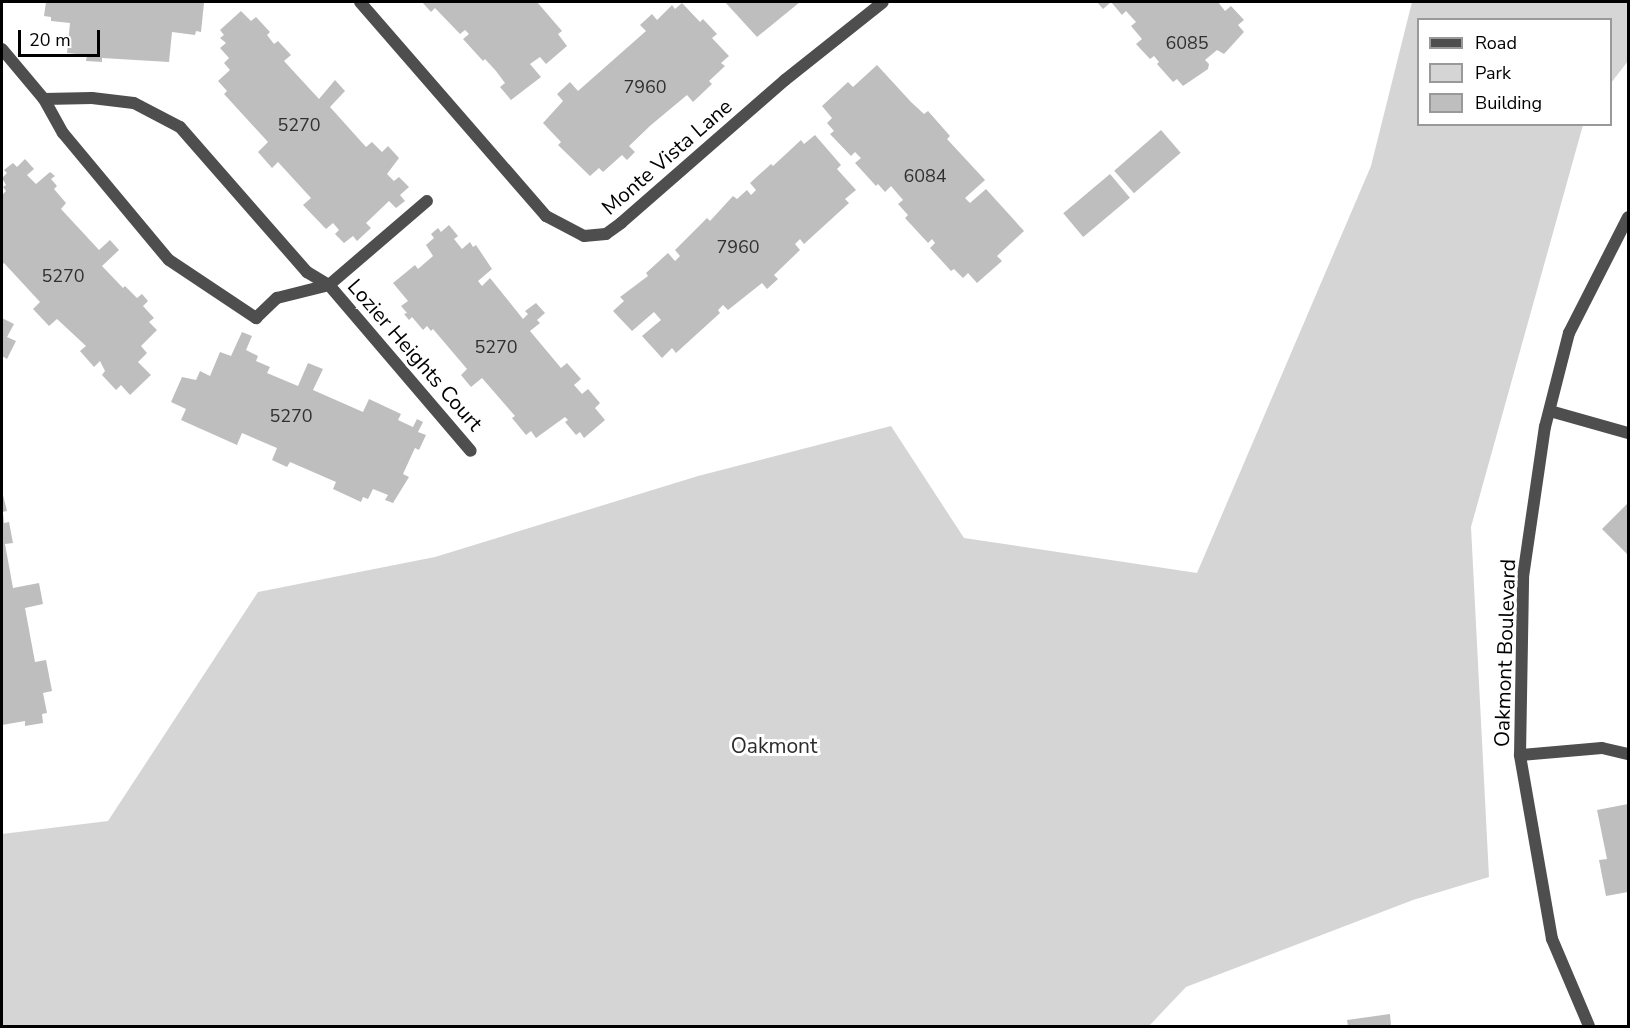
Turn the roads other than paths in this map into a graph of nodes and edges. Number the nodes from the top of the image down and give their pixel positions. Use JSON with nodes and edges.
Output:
{"nodes":[{"id":1,"x":360,"y":2,"type":"edge"},
{"id":2,"x":883,"y":2,"type":"edge"},
{"id":3,"x":2,"y":49,"type":"edge"},
{"id":4,"x":44,"y":99,"type":"junction"},
{"id":5,"x":428,"y":201,"type":"dead end"},
{"id":6,"x":1629,"y":217,"type":"edge"},
{"id":7,"x":1625,"y":233,"type":"edge"},
{"id":8,"x":329,"y":285,"type":"junction"},
{"id":9,"x":1550,"y":411,"type":"junction"},
{"id":10,"x":1629,"y":433,"type":"edge"},
{"id":11,"x":471,"y":451,"type":"dead end"},
{"id":12,"x":1629,"y":754,"type":"edge"},
{"id":13,"x":1520,"y":755,"type":"junction"},
{"id":14,"x":1589,"y":1026,"type":"edge"}],
"edges":[{"from":1,"to":2,"type":"street","name":"Monte Vista Lane"},
{"from":3,"to":4,"type":"street","name":"Lozier Heights Court"},
{"from":4,"to":8,"type":"street","name":"Lozier Heights Court"},
{"from":4,"to":8,"type":"street","name":"Lozier Heights Court"},
{"from":5,"to":8,"type":"street","name":"Lozier Heights Court"},
{"from":6,"to":7,"type":"street","name":"Oakmont Boulevard"},
{"from":7,"to":9,"type":"street","name":"Oakmont Boulevard"},
{"from":8,"to":11,"type":"street","name":"Lozier Heights Court"},
{"from":9,"to":10,"type":"street"},
{"from":9,"to":13,"type":"street","name":"Oakmont Boulevard"},
{"from":12,"to":13,"type":"street"},
{"from":13,"to":14,"type":"street","name":"Oakmont Boulevard"}]}
